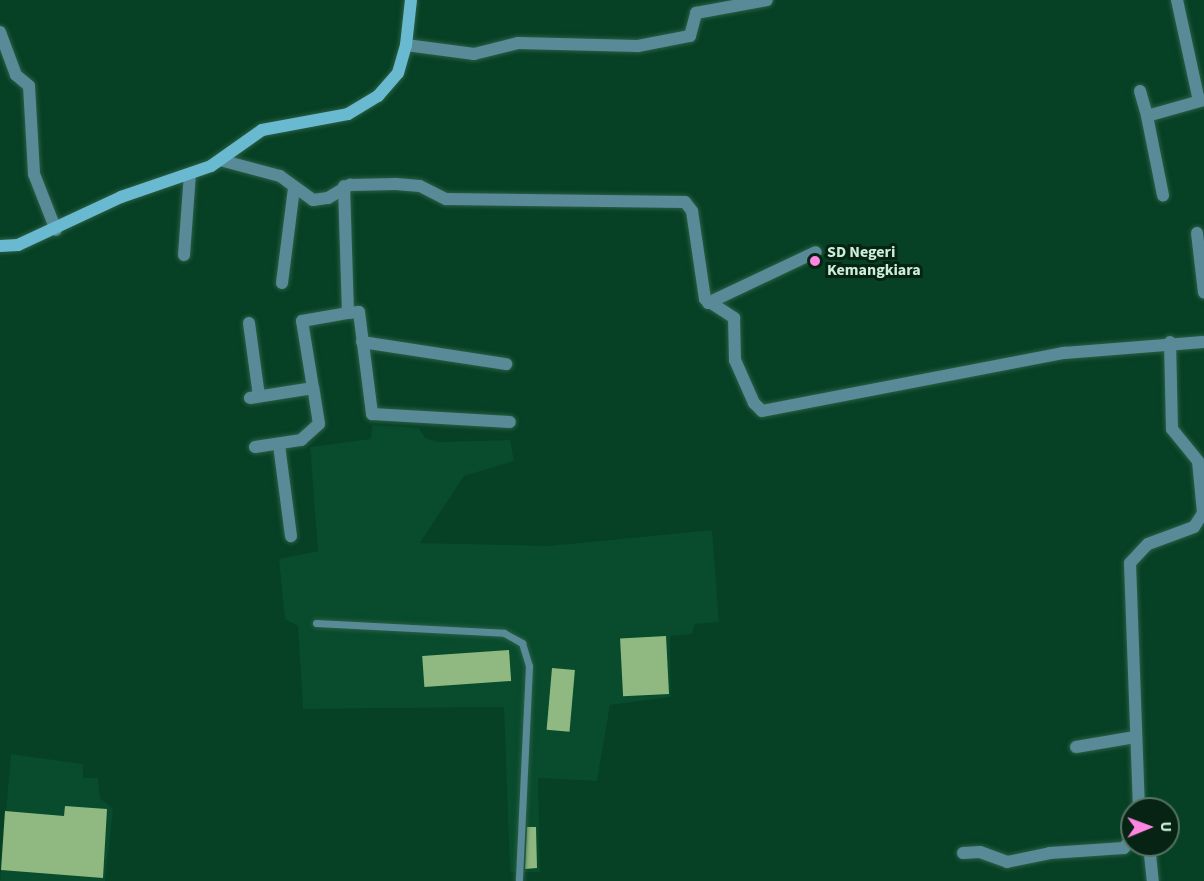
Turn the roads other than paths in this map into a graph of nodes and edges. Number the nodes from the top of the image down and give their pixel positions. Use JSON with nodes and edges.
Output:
{"nodes":[{"id":1,"x":411,"y":0,"type":"edge"},
{"id":2,"x":767,"y":0,"type":"edge"},
{"id":3,"x":1177,"y":0,"type":"edge"},
{"id":4,"x":0,"y":32,"type":"edge"},
{"id":5,"x":406,"y":45,"type":"junction"},
{"id":6,"x":1140,"y":92,"type":"dead end"},
{"id":7,"x":1201,"y":101,"type":"edge"},
{"id":8,"x":1147,"y":116,"type":"junction"},
{"id":9,"x":220,"y":160,"type":"junction"},
{"id":10,"x":190,"y":174,"type":"junction"},
{"id":11,"x":344,"y":186,"type":"junction"},
{"id":12,"x":294,"y":188,"type":"junction"},
{"id":13,"x":1163,"y":195,"type":"dead end"},
{"id":14,"x":56,"y":230,"type":"junction"},
{"id":15,"x":1197,"y":233,"type":"dead end"},
{"id":16,"x":0,"y":246,"type":"edge"},
{"id":17,"x":816,"y":252,"type":"dead end"},
{"id":18,"x":184,"y":255,"type":"dead end"},
{"id":19,"x":282,"y":282,"type":"dead end"},
{"id":20,"x":1204,"y":293,"type":"edge"},
{"id":21,"x":708,"y":303,"type":"junction"},
{"id":22,"x":348,"y":313,"type":"junction"},
{"id":23,"x":249,"y":323,"type":"dead end"},
{"id":24,"x":362,"y":342,"type":"junction"},
{"id":25,"x":1170,"y":342,"type":"junction"},
{"id":26,"x":1204,"y":342,"type":"edge"},
{"id":27,"x":506,"y":364,"type":"dead end"},
{"id":28,"x":313,"y":388,"type":"junction"},
{"id":29,"x":510,"y":422,"type":"dead end"},
{"id":30,"x":279,"y":445,"type":"junction"},
{"id":31,"x":255,"y":447,"type":"dead end"},
{"id":32,"x":291,"y":536,"type":"dead end"},
{"id":33,"x":316,"y":623,"type":"dead end"},
{"id":34,"x":1135,"y":737,"type":"junction"},
{"id":35,"x":1076,"y":747,"type":"dead end"},
{"id":36,"x":1138,"y":797,"type":"edge"},
{"id":37,"x":1120,"y":848,"type":"edge"},
{"id":38,"x":963,"y":853,"type":"dead end"},
{"id":39,"x":1151,"y":857,"type":"edge"},
{"id":40,"x":519,"y":881,"type":"edge"},
{"id":41,"x":1154,"y":881,"type":"edge"}],
"edges":[{"from":1,"to":5,"type":"street"},
{"from":2,"to":5,"type":"street"},
{"from":3,"to":7,"type":"street"},
{"from":4,"to":14,"type":"street"},
{"from":5,"to":9,"type":"street"},
{"from":6,"to":8,"type":"street"},
{"from":7,"to":8,"type":"street"},
{"from":8,"to":13,"type":"street"},
{"from":9,"to":10,"type":"street"},
{"from":9,"to":12,"type":"street"},
{"from":10,"to":14,"type":"street"},
{"from":10,"to":18,"type":"street"},
{"from":11,"to":12,"type":"street"},
{"from":11,"to":21,"type":"street"},
{"from":11,"to":22,"type":"street"},
{"from":12,"to":19,"type":"street"},
{"from":14,"to":16,"type":"street"},
{"from":15,"to":20,"type":"street"},
{"from":17,"to":21,"type":"street"},
{"from":21,"to":25,"type":"street"},
{"from":22,"to":24,"type":"street"},
{"from":22,"to":28,"type":"street"},
{"from":23,"to":28,"type":"street"},
{"from":24,"to":27,"type":"street"},
{"from":24,"to":29,"type":"street"},
{"from":25,"to":26,"type":"street"},
{"from":25,"to":34,"type":"street"},
{"from":28,"to":30,"type":"street"},
{"from":30,"to":31,"type":"street"},
{"from":30,"to":32,"type":"street"},
{"from":33,"to":40,"type":"lane"},
{"from":34,"to":35,"type":"street"},
{"from":34,"to":36,"type":"street"},
{"from":37,"to":38,"type":"street"},
{"from":39,"to":41,"type":"street"}]}
